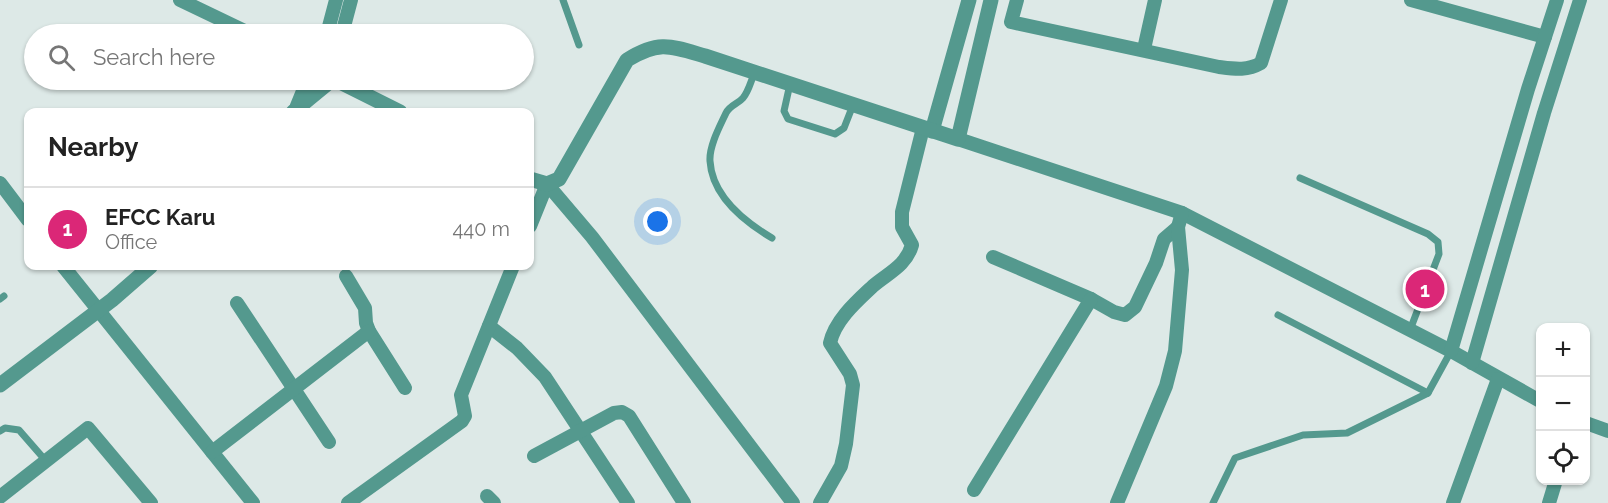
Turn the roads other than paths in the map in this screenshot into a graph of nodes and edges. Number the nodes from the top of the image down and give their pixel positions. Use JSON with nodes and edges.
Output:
{"nodes":[{"id":1,"x":180,"y":0,"type":"edge"},
{"id":2,"x":336,"y":0,"type":"edge"},
{"id":3,"x":351,"y":0,"type":"edge"},
{"id":4,"x":563,"y":0,"type":"edge"},
{"id":5,"x":969,"y":0,"type":"edge"},
{"id":6,"x":991,"y":0,"type":"edge"},
{"id":7,"x":1017,"y":0,"type":"edge"},
{"id":8,"x":1155,"y":0,"type":"edge"},
{"id":9,"x":1281,"y":0,"type":"edge"},
{"id":10,"x":1411,"y":0,"type":"edge"},
{"id":11,"x":1557,"y":0,"type":"edge"},
{"id":12,"x":1580,"y":0,"type":"edge"},
{"id":13,"x":230,"y":24,"type":"edge"},
{"id":14,"x":330,"y":24,"type":"edge"},
{"id":15,"x":345,"y":24,"type":"edge"},
{"id":16,"x":1545,"y":37,"type":"junction"},
{"id":17,"x":579,"y":45,"type":"dead end"},
{"id":18,"x":1144,"y":49,"type":"junction"},
{"id":19,"x":754,"y":72,"type":"junction"},
{"id":20,"x":790,"y":84,"type":"junction"},
{"id":21,"x":314,"y":90,"type":"edge"},
{"id":22,"x":347,"y":90,"type":"edge"},
{"id":23,"x":853,"y":105,"type":"junction"},
{"id":24,"x":298,"y":108,"type":"edge"},
{"id":25,"x":390,"y":108,"type":"edge"},
{"id":26,"x":927,"y":130,"type":"junction"},
{"id":27,"x":958,"y":139,"type":"junction"},
{"id":28,"x":1300,"y":178,"type":"dead end"},
{"id":29,"x":534,"y":180,"type":"edge"},
{"id":30,"x":0,"y":183,"type":"edge"},
{"id":31,"x":547,"y":184,"type":"junction"},
{"id":32,"x":1182,"y":213,"type":"junction"},
{"id":33,"x":24,"y":215,"type":"edge"},
{"id":34,"x":534,"y":216,"type":"edge"},
{"id":35,"x":1178,"y":227,"type":"junction"},
{"id":36,"x":772,"y":238,"type":"dead end"},
{"id":37,"x":993,"y":257,"type":"dead end"},
{"id":38,"x":66,"y":270,"type":"edge"},
{"id":39,"x":146,"y":270,"type":"edge"},
{"id":40,"x":511,"y":270,"type":"edge"},
{"id":41,"x":346,"y":276,"type":"dead end"},
{"id":42,"x":1091,"y":299,"type":"junction"},
{"id":43,"x":237,"y":303,"type":"dead end"},
{"id":44,"x":97,"y":311,"type":"junction"},
{"id":45,"x":1278,"y":315,"type":"dead end"},
{"id":46,"x":489,"y":326,"type":"junction"},
{"id":47,"x":1410,"y":330,"type":"junction"},
{"id":48,"x":369,"y":331,"type":"junction"},
{"id":49,"x":1451,"y":351,"type":"junction"},
{"id":50,"x":1472,"y":363,"type":"junction"},
{"id":51,"x":1498,"y":379,"type":"junction"},
{"id":52,"x":0,"y":385,"type":"edge"},
{"id":53,"x":405,"y":388,"type":"dead end"},
{"id":54,"x":294,"y":389,"type":"junction"},
{"id":55,"x":1428,"y":393,"type":"junction"},
{"id":56,"x":1536,"y":399,"type":"edge"},
{"id":57,"x":1590,"y":424,"type":"edge"},
{"id":58,"x":1607,"y":428,"type":"edge"},
{"id":59,"x":0,"y":431,"type":"edge"},
{"id":60,"x":581,"y":431,"type":"junction"},
{"id":61,"x":329,"y":442,"type":"dead end"},
{"id":62,"x":212,"y":452,"type":"junction"},
{"id":63,"x":534,"y":456,"type":"dead end"},
{"id":64,"x":46,"y":461,"type":"junction"},
{"id":65,"x":1555,"y":485,"type":"edge"},
{"id":66,"x":974,"y":490,"type":"dead end"},
{"id":67,"x":0,"y":497,"type":"edge"},
{"id":68,"x":151,"y":503,"type":"edge"},
{"id":69,"x":254,"y":503,"type":"edge"},
{"id":70,"x":348,"y":503,"type":"edge"},
{"id":71,"x":628,"y":503,"type":"edge"},
{"id":72,"x":684,"y":503,"type":"edge"},
{"id":73,"x":793,"y":503,"type":"edge"},
{"id":74,"x":820,"y":503,"type":"edge"},
{"id":75,"x":1117,"y":503,"type":"edge"},
{"id":76,"x":1213,"y":503,"type":"edge"},
{"id":77,"x":1453,"y":503,"type":"edge"},
{"id":78,"x":1550,"y":503,"type":"edge"}],
"edges":[{"from":1,"to":13,"type":"street"},
{"from":2,"to":14,"type":"street"},
{"from":3,"to":15,"type":"street"},
{"from":4,"to":17,"type":"lane"},
{"from":5,"to":26,"type":"street"},
{"from":6,"to":27,"type":"street"},
{"from":7,"to":18,"type":"street"},
{"from":8,"to":18,"type":"street"},
{"from":9,"to":18,"type":"street"},
{"from":10,"to":16,"type":"street"},
{"from":11,"to":16,"type":"street"},
{"from":12,"to":50,"type":"street"},
{"from":16,"to":49,"type":"street"},
{"from":19,"to":20,"type":"street"},
{"from":19,"to":31,"type":"street"},
{"from":19,"to":36,"type":"lane"},
{"from":20,"to":23,"type":"street"},
{"from":20,"to":23,"type":"lane"},
{"from":21,"to":24,"type":"street"},
{"from":22,"to":25,"type":"street"},
{"from":23,"to":26,"type":"street"},
{"from":26,"to":27,"type":"street"},
{"from":26,"to":74,"type":"street"},
{"from":27,"to":32,"type":"street"},
{"from":28,"to":47,"type":"lane"},
{"from":29,"to":31,"type":"street"},
{"from":30,"to":33,"type":"street"},
{"from":31,"to":34,"type":"street"},
{"from":31,"to":73,"type":"street"},
{"from":32,"to":35,"type":"street"},
{"from":32,"to":47,"type":"street"},
{"from":35,"to":42,"type":"street"},
{"from":35,"to":75,"type":"street"},
{"from":37,"to":42,"type":"street"},
{"from":38,"to":44,"type":"street"},
{"from":39,"to":44,"type":"street"},
{"from":40,"to":46,"type":"street"},
{"from":41,"to":48,"type":"street"},
{"from":42,"to":66,"type":"street"},
{"from":43,"to":54,"type":"street"},
{"from":44,"to":52,"type":"street"},
{"from":44,"to":62,"type":"street"},
{"from":45,"to":55,"type":"lane"},
{"from":46,"to":60,"type":"street"},
{"from":46,"to":70,"type":"street"},
{"from":47,"to":49,"type":"street"},
{"from":48,"to":53,"type":"street"},
{"from":48,"to":54,"type":"street"},
{"from":49,"to":50,"type":"street"},
{"from":49,"to":55,"type":"lane"},
{"from":50,"to":51,"type":"street"},
{"from":51,"to":56,"type":"street"},
{"from":51,"to":77,"type":"street"},
{"from":54,"to":61,"type":"street"},
{"from":54,"to":62,"type":"street"},
{"from":55,"to":76,"type":"lane"},
{"from":57,"to":58,"type":"street"},
{"from":59,"to":64,"type":"lane"},
{"from":60,"to":63,"type":"street"},
{"from":60,"to":71,"type":"street"},
{"from":60,"to":72,"type":"street"},
{"from":62,"to":69,"type":"street"},
{"from":64,"to":67,"type":"street"},
{"from":64,"to":68,"type":"street"},
{"from":65,"to":78,"type":"street"}]}
